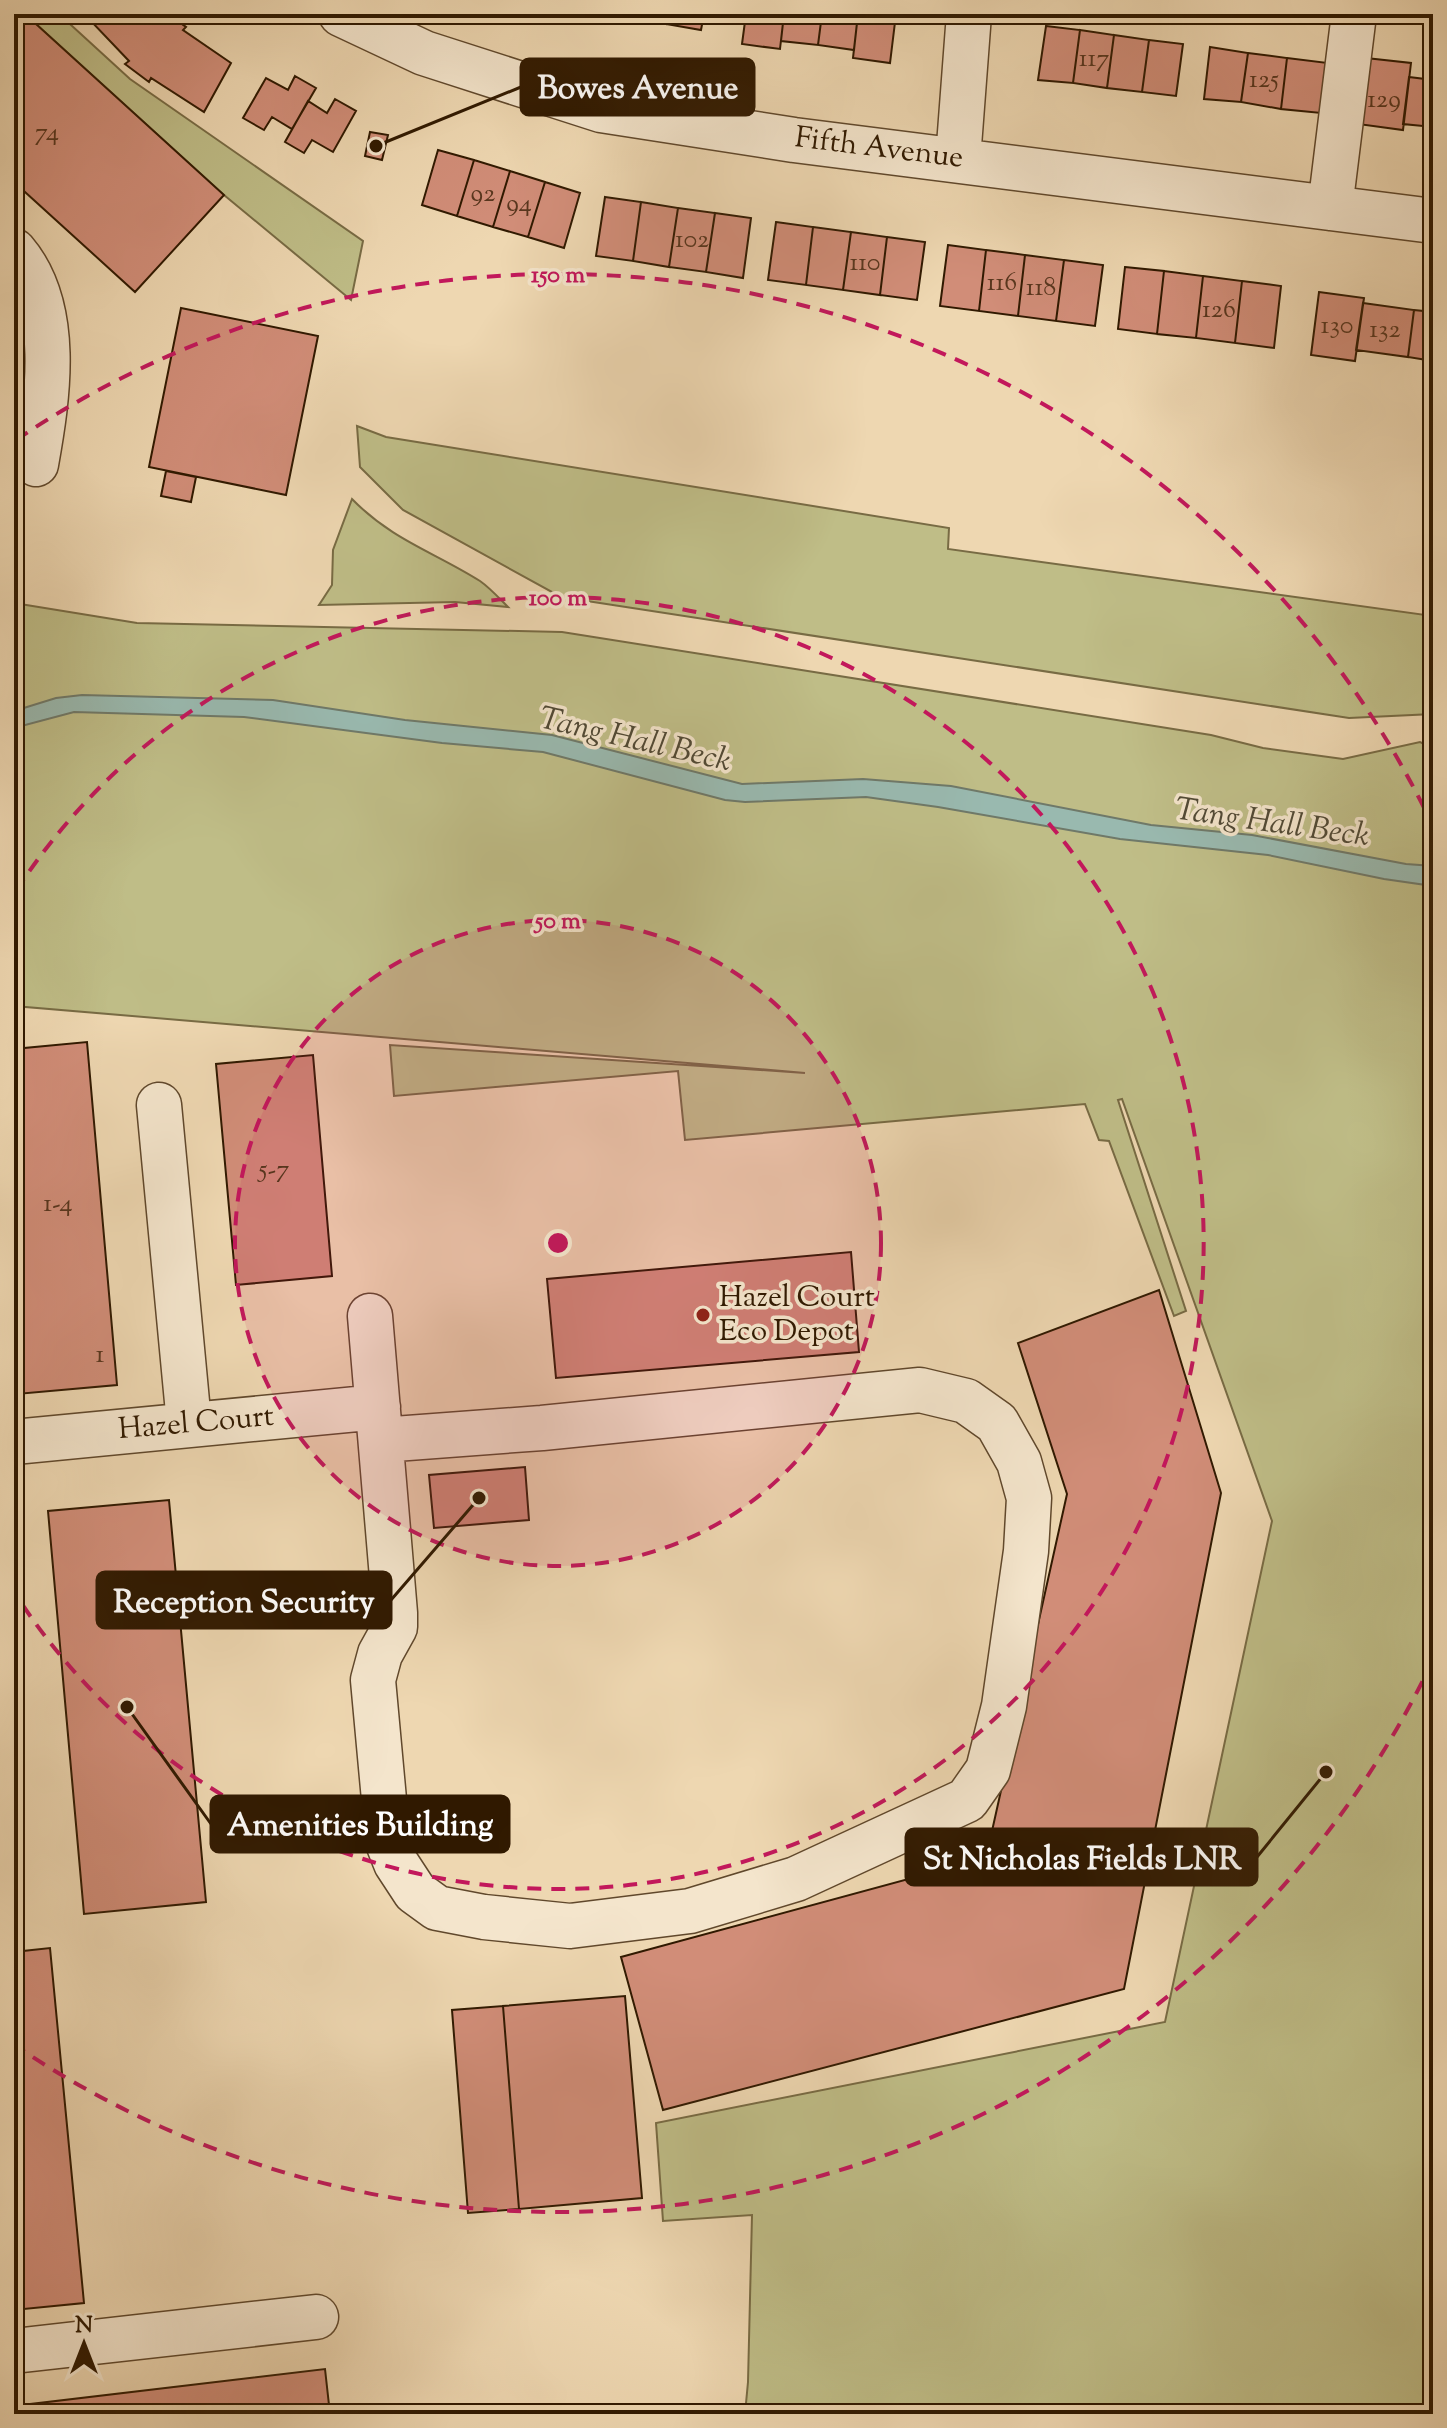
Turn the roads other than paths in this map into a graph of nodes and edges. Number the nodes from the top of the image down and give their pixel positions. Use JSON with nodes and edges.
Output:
{"nodes":[{"id":1,"x":341,"y":14,"type":"edge"},
{"id":2,"x":969,"y":14,"type":"edge"},
{"id":3,"x":1354,"y":14,"type":"edge"},
{"id":4,"x":958,"y":159,"type":"junction"},
{"id":5,"x":1330,"y":208,"type":"junction"},
{"id":6,"x":1433,"y":221,"type":"edge"},
{"id":7,"x":14,"y":251,"type":"edge"},
{"id":8,"x":36,"y":464,"type":"dead end"},
{"id":9,"x":159,"y":1105,"type":"dead end"},
{"id":10,"x":370,"y":1316,"type":"dead end"},
{"id":11,"x":189,"y":1423,"type":"junction"},
{"id":12,"x":380,"y":1424,"type":"junction"},
{"id":13,"x":14,"y":1442,"type":"edge"},
{"id":14,"x":316,"y":2317,"type":"dead end"},
{"id":15,"x":14,"y":2351,"type":"edge"}],
"edges":[{"from":1,"to":4,"type":"street","name":"Fifth Avenue"},
{"from":2,"to":4,"type":"street"},
{"from":3,"to":5,"type":"street"},
{"from":4,"to":5,"type":"street","name":"Fifth Avenue"},
{"from":5,"to":6,"type":"street","name":"Fifth Avenue"},
{"from":7,"to":8,"type":"street"},
{"from":9,"to":11,"type":"street"},
{"from":10,"to":12,"type":"street"},
{"from":11,"to":12,"type":"street","name":"Hazel Court"},
{"from":11,"to":13,"type":"street","name":"Hazel Court"},
{"from":12,"to":12,"type":"street","name":"Hazel Court"},
{"from":14,"to":15,"type":"street"}]}
